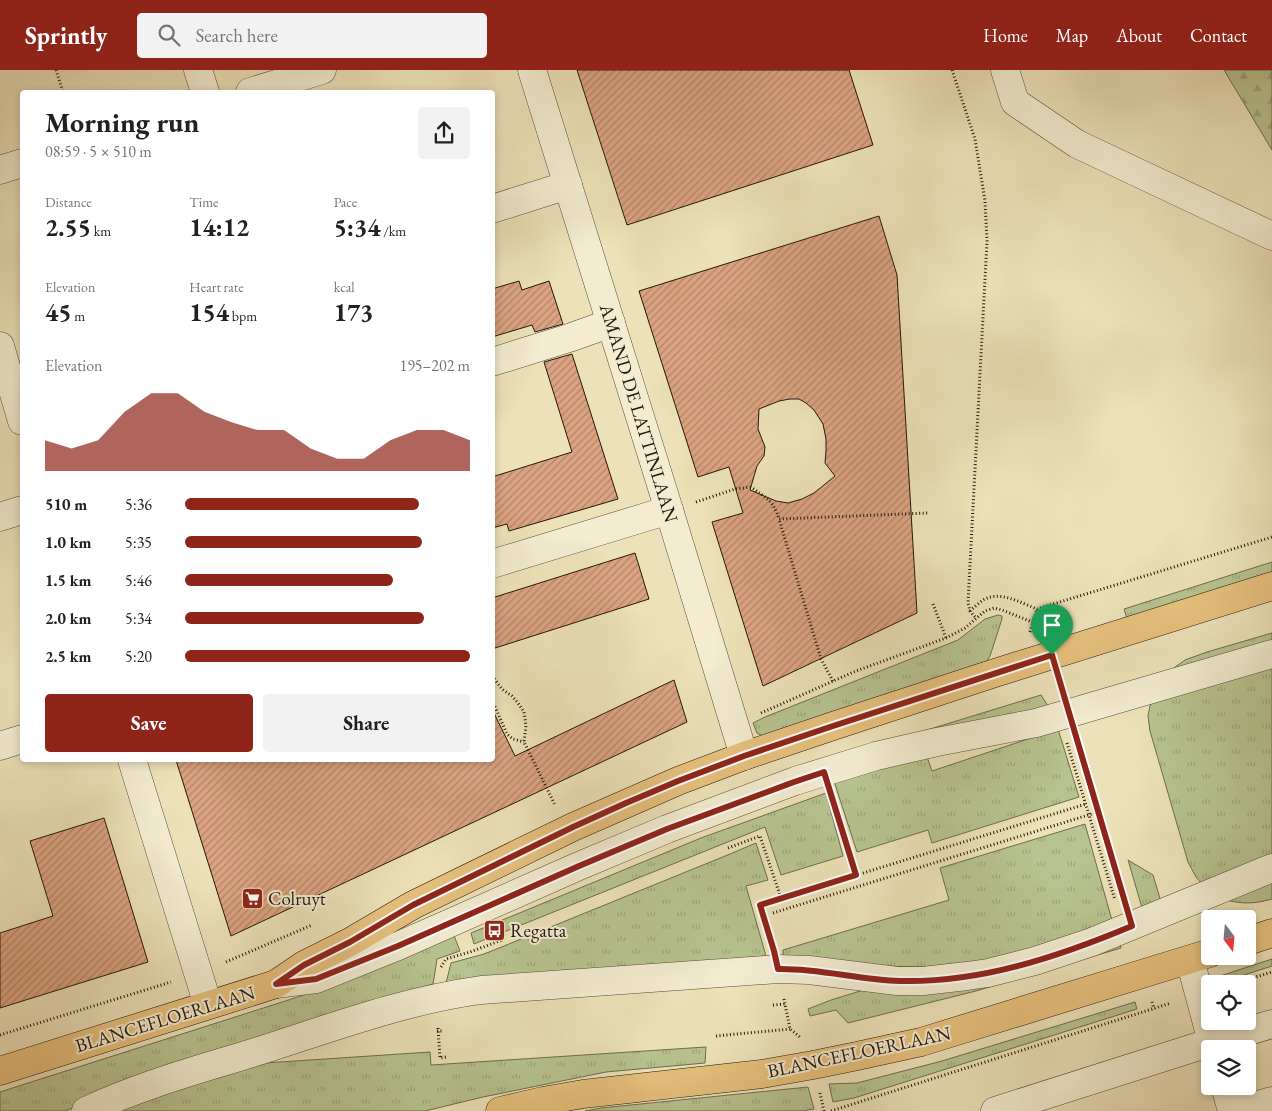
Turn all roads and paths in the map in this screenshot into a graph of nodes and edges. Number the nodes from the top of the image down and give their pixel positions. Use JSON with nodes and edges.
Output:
{"nodes":[{"id":1,"x":56,"y":70,"type":"edge"},
{"id":2,"x":198,"y":70,"type":"edge"},
{"id":3,"x":322,"y":70,"type":"edge"},
{"id":4,"x":532,"y":70,"type":"edge"},
{"id":5,"x":952,"y":70,"type":"edge"},
{"id":6,"x":1005,"y":70,"type":"edge"},
{"id":7,"x":62,"y":90,"type":"edge"},
{"id":8,"x":204,"y":90,"type":"edge"},
{"id":9,"x":257,"y":90,"type":"edge"},
{"id":10,"x":20,"y":164,"type":"edge"},
{"id":11,"x":0,"y":170,"type":"edge"},
{"id":12,"x":568,"y":185,"type":"junction"},
{"id":13,"x":495,"y":208,"type":"edge"},
{"id":14,"x":1272,"y":236,"type":"edge"},
{"id":15,"x":611,"y":323,"type":"junction"},
{"id":16,"x":0,"y":346,"type":"edge"},
{"id":17,"x":495,"y":361,"type":"edge"},
{"id":18,"x":20,"y":413,"type":"edge"},
{"id":19,"x":669,"y":510,"type":"junction"},
{"id":20,"x":20,"y":511,"type":"edge"},
{"id":21,"x":928,"y":513,"type":"dead end"},
{"id":22,"x":0,"y":517,"type":"edge"},
{"id":23,"x":779,"y":519,"type":"junction"},
{"id":24,"x":1272,"y":537,"type":"edge"},
{"id":25,"x":495,"y":563,"type":"edge"},
{"id":26,"x":1272,"y":586,"type":"edge"},
{"id":27,"x":933,"y":604,"type":"dead end"},
{"id":28,"x":970,"y":611,"type":"junction"},
{"id":29,"x":946,"y":638,"type":"dead end"},
{"id":30,"x":1272,"y":654,"type":"edge"},
{"id":31,"x":1052,"y":655,"type":"junction"},
{"id":32,"x":495,"y":680,"type":"edge"},
{"id":33,"x":832,"y":681,"type":"dead end"},
{"id":34,"x":495,"y":707,"type":"edge"},
{"id":35,"x":1070,"y":713,"type":"junction"},
{"id":36,"x":20,"y":740,"type":"edge"},
{"id":37,"x":524,"y":742,"type":"junction"},
{"id":38,"x":0,"y":746,"type":"edge"},
{"id":39,"x":744,"y":756,"type":"junction"},
{"id":40,"x":133,"y":762,"type":"edge"},
{"id":41,"x":824,"y":772,"type":"junction"},
{"id":42,"x":1086,"y":804,"type":"dead end"},
{"id":43,"x":558,"y":810,"type":"dead end"},
{"id":44,"x":1098,"y":812,"type":"junction"},
{"id":45,"x":728,"y":848,"type":"dead end"},
{"id":46,"x":1272,"y":868,"type":"edge"},
{"id":47,"x":856,"y":875,"type":"junction"},
{"id":48,"x":781,"y":898,"type":"junction"},
{"id":49,"x":773,"y":913,"type":"dead end"},
{"id":50,"x":1132,"y":926,"type":"junction"},
{"id":51,"x":1272,"y":933,"type":"edge"},
{"id":52,"x":1256,"y":938,"type":"edge"},
{"id":53,"x":502,"y":940,"type":"dead end"},
{"id":54,"x":470,"y":952,"type":"dead end"},
{"id":55,"x":1200,"y":957,"type":"edge"},
{"id":56,"x":778,"y":969,"type":"junction"},
{"id":57,"x":1272,"y":972,"type":"edge"},
{"id":58,"x":198,"y":974,"type":"junction"},
{"id":59,"x":1145,"y":974,"type":"junction"},
{"id":60,"x":1256,"y":977,"type":"edge"},
{"id":61,"x":276,"y":984,"type":"junction"},
{"id":62,"x":785,"y":1004,"type":"junction"},
{"id":63,"x":208,"y":1005,"type":"junction"},
{"id":64,"x":774,"y":1005,"type":"dead end"},
{"id":65,"x":1272,"y":1024,"type":"edge"},
{"id":66,"x":790,"y":1029,"type":"junction"},
{"id":67,"x":438,"y":1031,"type":"dead end"},
{"id":68,"x":444,"y":1031,"type":"dead end"},
{"id":69,"x":0,"y":1034,"type":"edge"},
{"id":70,"x":716,"y":1036,"type":"dead end"},
{"id":71,"x":1212,"y":1040,"type":"edge"},
{"id":72,"x":1227,"y":1040,"type":"edge"},
{"id":73,"x":1201,"y":1049,"type":"edge"},
{"id":74,"x":446,"y":1057,"type":"dead end"},
{"id":75,"x":440,"y":1058,"type":"dead end"},
{"id":76,"x":813,"y":1066,"type":"junction"},
{"id":77,"x":0,"y":1071,"type":"edge"},
{"id":78,"x":1228,"y":1095,"type":"edge"},
{"id":79,"x":1272,"y":1101,"type":"edge"},
{"id":80,"x":1051,"y":1103,"type":"edge"},
{"id":81,"x":86,"y":1111,"type":"edge"},
{"id":82,"x":500,"y":1111,"type":"edge"},
{"id":83,"x":824,"y":1111,"type":"edge"},
{"id":84,"x":831,"y":1111,"type":"edge"},
{"id":85,"x":995,"y":1111,"type":"edge"},
{"id":86,"x":1232,"y":1111,"type":"edge"},
{"id":87,"x":1237,"y":1111,"type":"edge"}],
"edges":[{"from":1,"to":7,"type":"path"},
{"from":2,"to":8,"type":"street"},
{"from":3,"to":9,"type":"street"},
{"from":4,"to":12,"type":"street","name":"AMAND DE LATTINLAAN"},
{"from":5,"to":28,"type":"path"},
{"from":6,"to":14,"type":"street"},
{"from":10,"to":11,"type":"street"},
{"from":12,"to":13,"type":"street"},
{"from":12,"to":15,"type":"street","name":"AMAND DE LATTINLAAN"},
{"from":15,"to":17,"type":"street"},
{"from":15,"to":19,"type":"street","name":"AMAND DE LATTINLAAN"},
{"from":16,"to":18,"type":"street"},
{"from":19,"to":23,"type":"path"},
{"from":19,"to":25,"type":"street"},
{"from":19,"to":39,"type":"street","name":"AMAND DE LATTINLAAN"},
{"from":20,"to":22,"type":"street"},
{"from":21,"to":23,"type":"path"},
{"from":23,"to":33,"type":"path"},
{"from":24,"to":28,"type":"path"},
{"from":26,"to":31,"type":"main road","name":"BLANCEFLOERLAAN"},
{"from":27,"to":29,"type":"path"},
{"from":28,"to":31,"type":"path"},
{"from":30,"to":35,"type":"street"},
{"from":31,"to":39,"type":"main road","name":"BLANCEFLOERLAAN"},
{"from":32,"to":37,"type":"path"},
{"from":34,"to":37,"type":"path"},
{"from":35,"to":41,"type":"street"},
{"from":35,"to":44,"type":"path"},
{"from":36,"to":38,"type":"street"},
{"from":37,"to":43,"type":"path"},
{"from":39,"to":61,"type":"main road","name":"BLANCEFLOERLAAN"},
{"from":40,"to":58,"type":"street"},
{"from":41,"to":47,"type":"path"},
{"from":41,"to":61,"type":"street"},
{"from":42,"to":47,"type":"path"},
{"from":44,"to":49,"type":"path"},
{"from":44,"to":50,"type":"path"},
{"from":45,"to":48,"type":"path"},
{"from":46,"to":50,"type":"street"},
{"from":47,"to":48,"type":"path"},
{"from":48,"to":56,"type":"path"},
{"from":50,"to":56,"type":"street"},
{"from":51,"to":52,"type":"main road"},
{"from":53,"to":54,"type":"path"},
{"from":55,"to":59,"type":"main road","name":"BLANCEFLOERLAAN"},
{"from":55,"to":71,"type":"street"},
{"from":56,"to":62,"type":"path"},
{"from":56,"to":81,"type":"street"},
{"from":57,"to":60,"type":"path"},
{"from":58,"to":63,"type":"street"},
{"from":58,"to":69,"type":"path"},
{"from":59,"to":76,"type":"main road","name":"BLANCEFLOERLAAN"},
{"from":59,"to":84,"type":"path"},
{"from":61,"to":63,"type":"main road","name":"BLANCEFLOERLAAN"},
{"from":62,"to":64,"type":"path"},
{"from":62,"to":66,"type":"path"},
{"from":63,"to":77,"type":"main road","name":"BLANCEFLOERLAAN"},
{"from":65,"to":72,"type":"street"},
{"from":66,"to":70,"type":"path"},
{"from":66,"to":76,"type":"path"},
{"from":67,"to":68,"type":"path"},
{"from":73,"to":80,"type":"street"},
{"from":74,"to":75,"type":"path"},
{"from":76,"to":82,"type":"main road","name":"BLANCEFLOERLAAN"},
{"from":76,"to":83,"type":"path"},
{"from":78,"to":86,"type":"street"},
{"from":79,"to":87,"type":"street"},
{"from":80,"to":85,"type":"street"}]}
